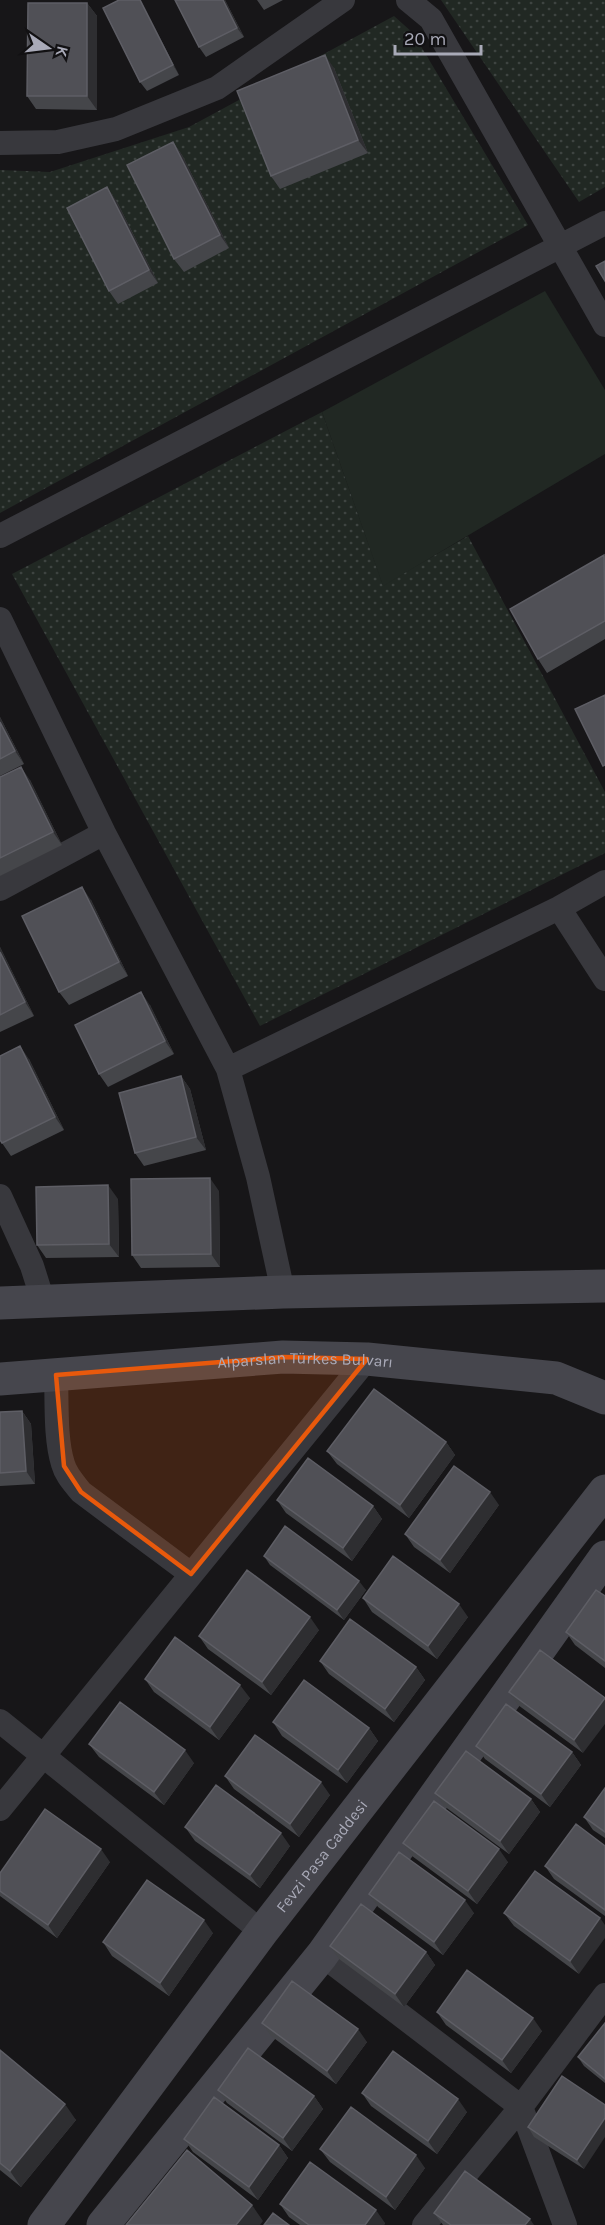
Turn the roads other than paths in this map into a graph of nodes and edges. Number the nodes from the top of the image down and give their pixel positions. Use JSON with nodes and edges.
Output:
{"nodes":[{"id":1,"x":343,"y":0,"type":"edge"},
{"id":2,"x":408,"y":0,"type":"edge"},
{"id":3,"x":0,"y":142,"type":"edge"},
{"id":4,"x":605,"y":223,"type":"edge"},
{"id":5,"x":559,"y":247,"type":"junction"},
{"id":6,"x":605,"y":325,"type":"edge"},
{"id":7,"x":0,"y":536,"type":"edge"},
{"id":8,"x":0,"y":619,"type":"edge"},
{"id":9,"x":105,"y":834,"type":"junction"},
{"id":10,"x":605,"y":882,"type":"edge"},
{"id":11,"x":0,"y":889,"type":"edge"},
{"id":12,"x":559,"y":908,"type":"junction"},
{"id":13,"x":605,"y":980,"type":"edge"},
{"id":14,"x":228,"y":1070,"type":"junction"},
{"id":15,"x":0,"y":1196,"type":"edge"},
{"id":16,"x":605,"y":1286,"type":"edge"},
{"id":17,"x":283,"y":1292,"type":"junction"},
{"id":18,"x":43,"y":1301,"type":"junction"},
{"id":19,"x":0,"y":1303,"type":"edge"},
{"id":20,"x":367,"y":1359,"type":"junction"},
{"id":21,"x":56,"y":1375,"type":"junction"},
{"id":22,"x":0,"y":1379,"type":"edge"},
{"id":23,"x":605,"y":1398,"type":"edge"},
{"id":24,"x":605,"y":1491,"type":"edge"},
{"id":25,"x":605,"y":1557,"type":"edge"},
{"id":26,"x":191,"y":1574,"type":"junction"},
{"id":27,"x":0,"y":1721,"type":"edge"},
{"id":28,"x":44,"y":1755,"type":"junction"},
{"id":29,"x":0,"y":1809,"type":"edge"},
{"id":30,"x":262,"y":1932,"type":"junction"},
{"id":31,"x":322,"y":1955,"type":"junction"},
{"id":32,"x":605,"y":1995,"type":"edge"},
{"id":33,"x":520,"y":2107,"type":"junction"},
{"id":34,"x":44,"y":2225,"type":"edge"},
{"id":35,"x":103,"y":2225,"type":"edge"},
{"id":36,"x":424,"y":2225,"type":"edge"},
{"id":37,"x":565,"y":2225,"type":"edge"}],
"edges":[{"from":1,"to":3,"type":"street"},
{"from":2,"to":5,"type":"street"},
{"from":4,"to":5,"type":"street"},
{"from":5,"to":6,"type":"street"},
{"from":5,"to":7,"type":"street"},
{"from":8,"to":9,"type":"street"},
{"from":9,"to":11,"type":"street"},
{"from":9,"to":14,"type":"street"},
{"from":10,"to":12,"type":"street"},
{"from":12,"to":13,"type":"street"},
{"from":12,"to":14,"type":"street"},
{"from":14,"to":17,"type":"street"},
{"from":15,"to":18,"type":"street"},
{"from":16,"to":17,"type":"street"},
{"from":17,"to":18,"type":"street"},
{"from":18,"to":19,"type":"street"},
{"from":20,"to":21,"type":"street","name":"Alparslan Türkes Bulvarı"},
{"from":20,"to":23,"type":"street","name":"Alparslan Türkes Bulvarı"},
{"from":20,"to":26,"type":"street"},
{"from":21,"to":22,"type":"street","name":"Alparslan Türkes Bulvarı"},
{"from":21,"to":26,"type":"street"},
{"from":24,"to":30,"type":"street","name":"Fevzi Pasa Caddesi"},
{"from":25,"to":31,"type":"street"},
{"from":26,"to":28,"type":"street"},
{"from":27,"to":28,"type":"street"},
{"from":28,"to":29,"type":"street"},
{"from":28,"to":30,"type":"street"},
{"from":30,"to":34,"type":"street","name":"Fevzi Pasa Caddesi"},
{"from":31,"to":33,"type":"street"},
{"from":31,"to":35,"type":"street"},
{"from":32,"to":33,"type":"street"},
{"from":33,"to":36,"type":"street"},
{"from":33,"to":37,"type":"street"}]}
